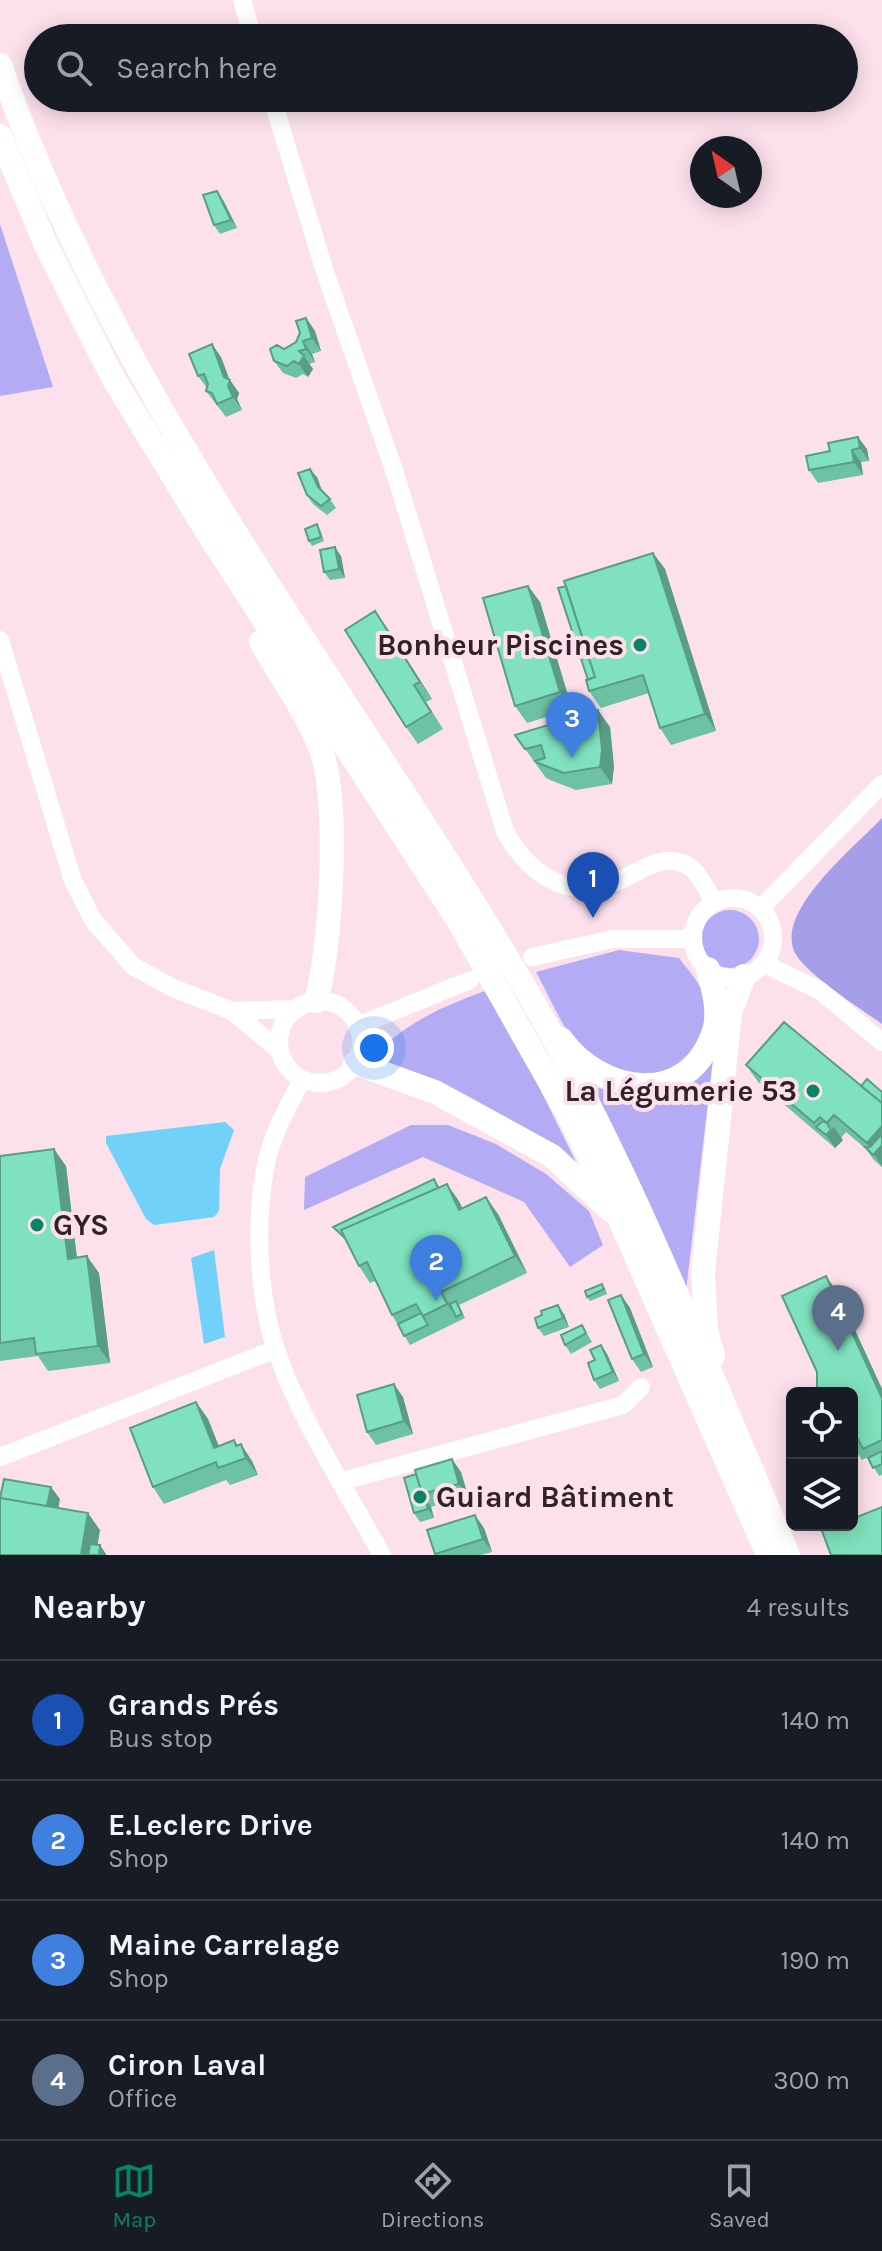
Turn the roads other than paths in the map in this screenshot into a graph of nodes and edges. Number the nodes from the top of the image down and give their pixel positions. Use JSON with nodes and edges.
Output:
{"nodes":[{"id":1,"x":242,"y":0,"type":"edge"},
{"id":2,"x":249,"y":24,"type":"edge"},
{"id":3,"x":0,"y":65,"type":"edge"},
{"id":4,"x":276,"y":112,"type":"edge"},
{"id":5,"x":0,"y":136,"type":"edge"},
{"id":6,"x":113,"y":378,"type":"junction"},
{"id":7,"x":0,"y":640,"type":"edge"},
{"id":8,"x":882,"y":784,"type":"edge"},
{"id":9,"x":715,"y":902,"type":"junction"},
{"id":10,"x":761,"y":908,"type":"junction"},
{"id":11,"x":693,"y":939,"type":"junction"},
{"id":12,"x":532,"y":957,"type":"dead end"},
{"id":13,"x":708,"y":969,"type":"junction"},
{"id":14,"x":754,"y":970,"type":"junction"},
{"id":15,"x":470,"y":980,"type":"dead end"},
{"id":16,"x":530,"y":998,"type":"junction"},
{"id":17,"x":306,"y":1005,"type":"junction"},
{"id":18,"x":232,"y":1011,"type":"junction"},
{"id":19,"x":357,"y":1026,"type":"junction"},
{"id":20,"x":882,"y":1042,"type":"edge"},
{"id":21,"x":279,"y":1050,"type":"junction"},
{"id":22,"x":355,"y":1063,"type":"junction"},
{"id":23,"x":302,"y":1079,"type":"junction"},
{"id":24,"x":620,"y":1220,"type":"junction"},
{"id":25,"x":276,"y":1349,"type":"junction"},
{"id":26,"x":641,"y":1387,"type":"dead end"},
{"id":27,"x":729,"y":1420,"type":"junction"},
{"id":28,"x":0,"y":1457,"type":"edge"},
{"id":29,"x":342,"y":1481,"type":"junction"},
{"id":30,"x":382,"y":1555,"type":"edge"},
{"id":31,"x":768,"y":1555,"type":"edge"},
{"id":32,"x":788,"y":1555,"type":"edge"}],
"edges":[{"from":1,"to":2,"type":"street"},
{"from":3,"to":16,"type":"main road"},
{"from":4,"to":9,"type":"street"},
{"from":5,"to":6,"type":"main road"},
{"from":6,"to":17,"type":"main road"},
{"from":6,"to":24,"type":"main road"},
{"from":7,"to":18,"type":"street"},
{"from":8,"to":10,"type":"street"},
{"from":9,"to":10,"type":"street"},
{"from":9,"to":11,"type":"street"},
{"from":10,"to":14,"type":"street"},
{"from":11,"to":12,"type":"street"},
{"from":11,"to":13,"type":"street"},
{"from":13,"to":14,"type":"street"},
{"from":13,"to":16,"type":"main road"},
{"from":14,"to":20,"type":"street"},
{"from":14,"to":27,"type":"main road"},
{"from":15,"to":19,"type":"street"},
{"from":16,"to":27,"type":"main road"},
{"from":17,"to":18,"type":"street"},
{"from":17,"to":19,"type":"street"},
{"from":17,"to":21,"type":"street"},
{"from":18,"to":21,"type":"street"},
{"from":19,"to":22,"type":"street"},
{"from":21,"to":23,"type":"street"},
{"from":22,"to":23,"type":"street"},
{"from":22,"to":24,"type":"main road"},
{"from":23,"to":25,"type":"street"},
{"from":24,"to":31,"type":"main road"},
{"from":25,"to":28,"type":"street"},
{"from":25,"to":29,"type":"street"},
{"from":26,"to":29,"type":"street"},
{"from":27,"to":32,"type":"main road"},
{"from":29,"to":30,"type":"street"}]}
